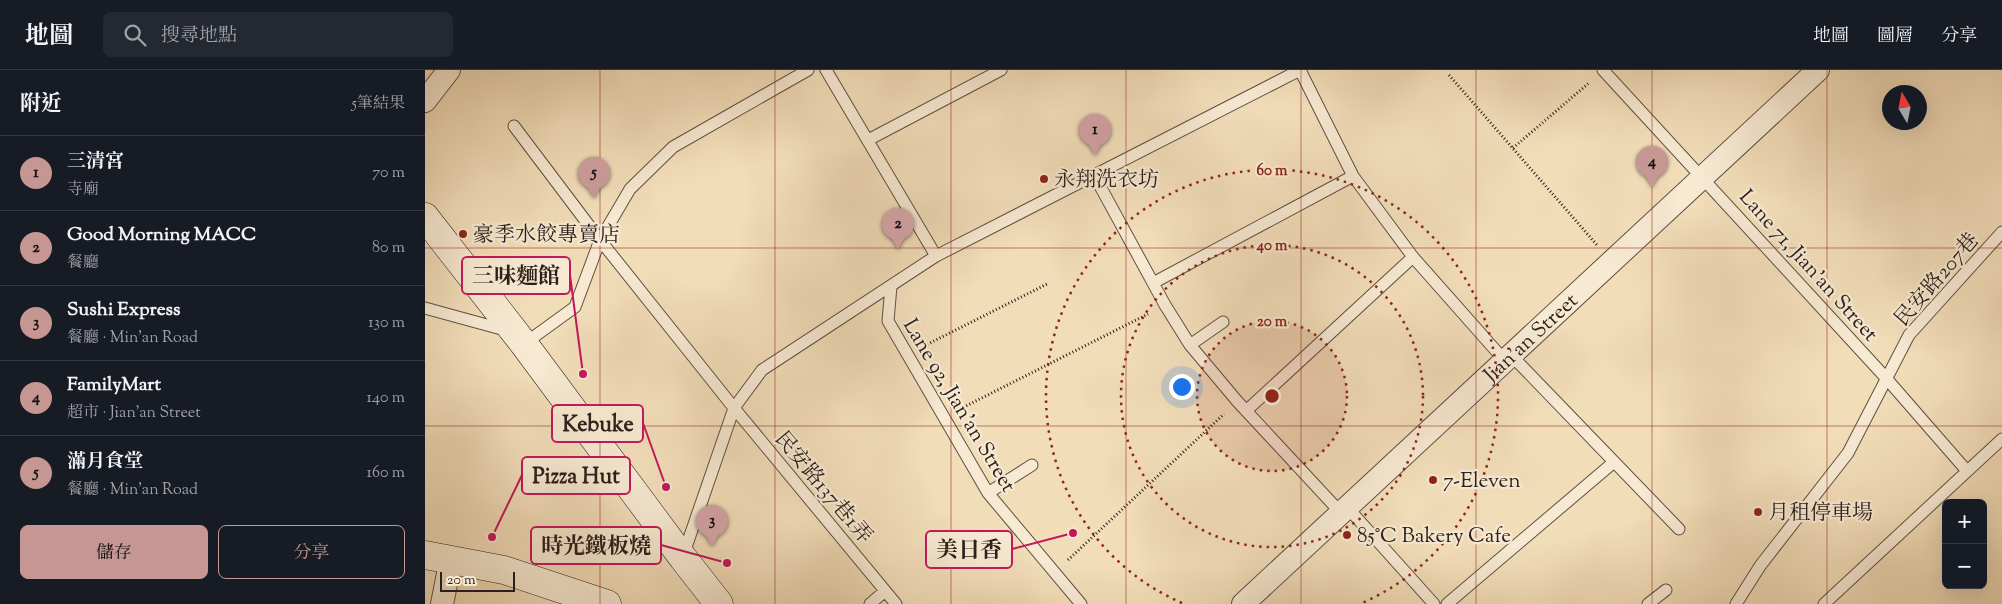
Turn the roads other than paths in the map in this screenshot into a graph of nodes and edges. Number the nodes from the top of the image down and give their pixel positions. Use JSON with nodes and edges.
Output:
{"nodes":[{"id":1,"x":449,"y":70,"type":"edge"},
{"id":2,"x":808,"y":70,"type":"edge"},
{"id":3,"x":826,"y":70,"type":"edge"},
{"id":4,"x":1001,"y":70,"type":"edge"},
{"id":5,"x":1300,"y":70,"type":"edge"},
{"id":6,"x":1604,"y":70,"type":"edge"},
{"id":7,"x":1818,"y":70,"type":"edge"},
{"id":8,"x":425,"y":101,"type":"edge"},
{"id":9,"x":514,"y":126,"type":"dead end"},
{"id":10,"x":868,"y":140,"type":"junction"},
{"id":11,"x":1094,"y":175,"type":"junction"},
{"id":12,"x":1353,"y":176,"type":"junction"},
{"id":13,"x":1703,"y":178,"type":"junction"},
{"id":14,"x":425,"y":217,"type":"edge"},
{"id":15,"x":2002,"y":232,"type":"edge"},
{"id":16,"x":600,"y":240,"type":"junction"},
{"id":17,"x":936,"y":256,"type":"junction"},
{"id":18,"x":1413,"y":257,"type":"junction"},
{"id":19,"x":1153,"y":282,"type":"junction"},
{"id":20,"x":891,"y":286,"type":"junction"},
{"id":21,"x":425,"y":308,"type":"edge"},
{"id":22,"x":1223,"y":322,"type":"dead end"},
{"id":23,"x":519,"y":338,"type":"junction"},
{"id":24,"x":1190,"y":345,"type":"junction"},
{"id":25,"x":1508,"y":358,"type":"junction"},
{"id":26,"x":1886,"y":378,"type":"junction"},
{"id":27,"x":733,"y":408,"type":"junction"},
{"id":28,"x":1246,"y":411,"type":"junction"},
{"id":29,"x":2002,"y":439,"type":"edge"},
{"id":30,"x":1614,"y":462,"type":"junction"},
{"id":31,"x":1032,"y":465,"type":"dead end"},
{"id":32,"x":1967,"y":472,"type":"junction"},
{"id":33,"x":988,"y":493,"type":"junction"},
{"id":34,"x":1344,"y":510,"type":"junction"},
{"id":35,"x":1679,"y":529,"type":"dead end"},
{"id":36,"x":438,"y":557,"type":"edge"},
{"id":37,"x":683,"y":558,"type":"junction"},
{"id":38,"x":1666,"y":590,"type":"dead end"},
{"id":39,"x":885,"y":591,"type":"junction"},
{"id":40,"x":442,"y":604,"type":"edge"},
{"id":41,"x":607,"y":604,"type":"edge"},
{"id":42,"x":719,"y":604,"type":"edge"},
{"id":43,"x":870,"y":604,"type":"edge"},
{"id":44,"x":896,"y":604,"type":"edge"},
{"id":45,"x":1081,"y":604,"type":"edge"},
{"id":46,"x":1243,"y":604,"type":"edge"},
{"id":47,"x":1434,"y":604,"type":"edge"},
{"id":48,"x":1447,"y":604,"type":"edge"},
{"id":49,"x":1648,"y":604,"type":"edge"},
{"id":50,"x":1736,"y":604,"type":"edge"},
{"id":51,"x":1824,"y":604,"type":"edge"}],
"edges":[{"from":1,"to":8,"type":"street"},
{"from":2,"to":16,"type":"lane"},
{"from":3,"to":10,"type":"lane"},
{"from":4,"to":10,"type":"lane"},
{"from":5,"to":11,"type":"lane"},
{"from":5,"to":12,"type":"lane"},
{"from":6,"to":13,"type":"lane","name":"Lane 71, Jian'an Street"},
{"from":7,"to":13,"type":"street","name":"Jian'an Street"},
{"from":9,"to":16,"type":"lane","name":"民安路137巷1弄"},
{"from":10,"to":17,"type":"lane"},
{"from":11,"to":17,"type":"lane"},
{"from":11,"to":19,"type":"lane"},
{"from":12,"to":18,"type":"lane"},
{"from":12,"to":19,"type":"lane"},
{"from":13,"to":25,"type":"street","name":"Jian'an Street"},
{"from":13,"to":26,"type":"lane","name":"Lane 71, Jian'an Street"},
{"from":14,"to":23,"type":"street"},
{"from":15,"to":26,"type":"lane","name":"民安路207巷"},
{"from":16,"to":23,"type":"lane"},
{"from":16,"to":27,"type":"lane","name":"民安路137巷1弄"},
{"from":17,"to":20,"type":"lane"},
{"from":18,"to":25,"type":"lane"},
{"from":18,"to":28,"type":"lane"},
{"from":19,"to":24,"type":"lane"},
{"from":20,"to":27,"type":"lane"},
{"from":20,"to":33,"type":"lane","name":"Lane 92, Jian'an Street"},
{"from":21,"to":23,"type":"lane"},
{"from":22,"to":24,"type":"lane"},
{"from":23,"to":37,"type":"street"},
{"from":24,"to":28,"type":"lane"},
{"from":25,"to":30,"type":"lane"},
{"from":25,"to":34,"type":"street","name":"Jian'an Street"},
{"from":26,"to":32,"type":"lane","name":"Lane 71, Jian'an Street"},
{"from":26,"to":50,"type":"lane","name":"民安路207巷"},
{"from":27,"to":37,"type":"lane"},
{"from":27,"to":39,"type":"lane","name":"民安路137巷1弄"},
{"from":28,"to":34,"type":"lane"},
{"from":29,"to":32,"type":"lane"},
{"from":30,"to":35,"type":"lane"},
{"from":30,"to":48,"type":"lane"},
{"from":31,"to":33,"type":"lane"},
{"from":32,"to":51,"type":"lane"},
{"from":33,"to":45,"type":"lane","name":"Lane 92, Jian'an Street"},
{"from":34,"to":46,"type":"street","name":"Jian'an Street"},
{"from":34,"to":47,"type":"lane"},
{"from":36,"to":40,"type":"street"},
{"from":36,"to":41,"type":"street"},
{"from":37,"to":42,"type":"street"},
{"from":38,"to":49,"type":"lane"},
{"from":39,"to":43,"type":"lane"},
{"from":39,"to":44,"type":"lane","name":"民安路137巷1弄"}]}
